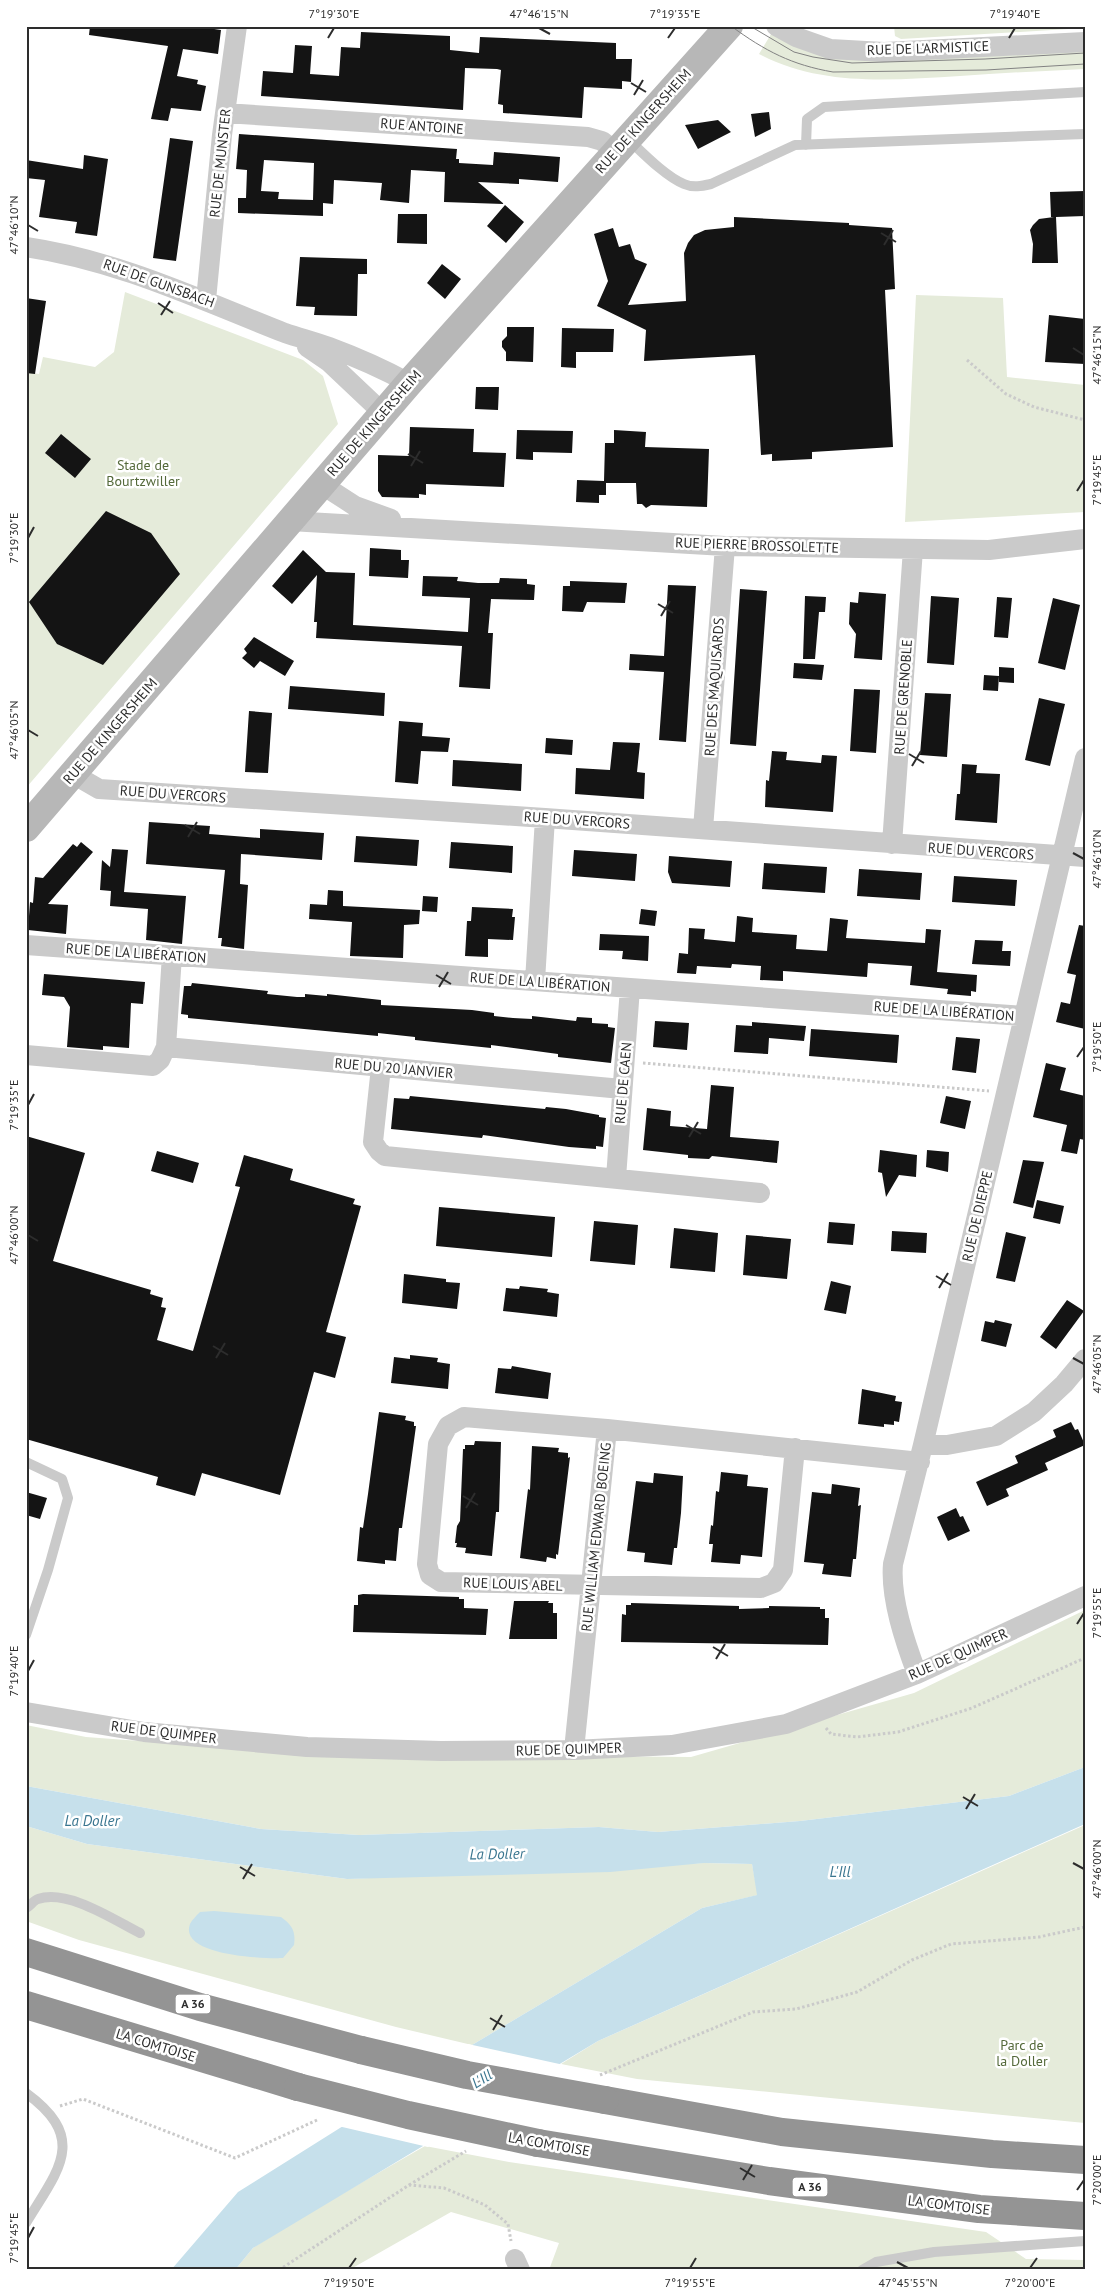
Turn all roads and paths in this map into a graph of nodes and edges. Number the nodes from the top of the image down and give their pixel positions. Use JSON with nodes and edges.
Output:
{"nodes":[{"id":1,"x":237,"y":26,"type":"edge"},
{"id":2,"x":729,"y":26,"type":"edge"},
{"id":3,"x":776,"y":26,"type":"edge"},
{"id":4,"x":1085,"y":42,"type":"edge"},
{"id":5,"x":1085,"y":92,"type":"edge"},
{"id":6,"x":225,"y":114,"type":"junction"},
{"id":7,"x":1085,"y":134,"type":"edge"},
{"id":8,"x":621,"y":145,"type":"junction"},
{"id":9,"x":806,"y":145,"type":"junction"},
{"id":10,"x":26,"y":247,"type":"edge"},
{"id":11,"x":206,"y":300,"type":"junction"},
{"id":12,"x":287,"y":333,"type":"junction"},
{"id":13,"x":967,"y":360,"type":"dead end"},
{"id":14,"x":408,"y":383,"type":"junction"},
{"id":15,"x":383,"y":413,"type":"junction"},
{"id":16,"x":1085,"y":420,"type":"edge"},
{"id":17,"x":321,"y":484,"type":"junction"},
{"id":18,"x":290,"y":521,"type":"junction"},
{"id":19,"x":429,"y":528,"type":"junction"},
{"id":20,"x":1085,"y":540,"type":"edge"},
{"id":21,"x":725,"y":546,"type":"junction"},
{"id":22,"x":914,"y":549,"type":"junction"},
{"id":23,"x":1085,"y":758,"type":"edge"},
{"id":24,"x":73,"y":774,"type":"junction"},
{"id":25,"x":545,"y":818,"type":"junction"},
{"id":26,"x":26,"y":828,"type":"edge"},
{"id":27,"x":703,"y":829,"type":"junction"},
{"id":28,"x":892,"y":844,"type":"junction"},
{"id":29,"x":1061,"y":856,"type":"junction"},
{"id":30,"x":1085,"y":857,"type":"edge"},
{"id":31,"x":26,"y":945,"type":"edge"},
{"id":32,"x":172,"y":955,"type":"junction"},
{"id":33,"x":535,"y":981,"type":"junction"},
{"id":34,"x":630,"y":988,"type":"junction"},
{"id":35,"x":1024,"y":1016,"type":"junction"},
{"id":36,"x":166,"y":1047,"type":"junction"},
{"id":37,"x":26,"y":1055,"type":"edge"},
{"id":38,"x":626,"y":1060,"type":"junction"},
{"id":39,"x":381,"y":1067,"type":"junction"},
{"id":40,"x":622,"y":1089,"type":"junction"},
{"id":41,"x":1006,"y":1093,"type":"junction"},
{"id":42,"x":616,"y":1178,"type":"junction"},
{"id":43,"x":760,"y":1193,"type":"dead end"},
{"id":44,"x":1085,"y":1359,"type":"edge"},
{"id":45,"x":607,"y":1428,"type":"junction"},
{"id":46,"x":795,"y":1448,"type":"junction"},
{"id":47,"x":921,"y":1454,"type":"junction"},
{"id":48,"x":26,"y":1462,"type":"edge"},
{"id":49,"x":591,"y":1587,"type":"junction"},
{"id":50,"x":1085,"y":1596,"type":"edge"},
{"id":51,"x":26,"y":1635,"type":"edge"},
{"id":52,"x":1085,"y":1658,"type":"edge"},
{"id":53,"x":917,"y":1674,"type":"junction"},
{"id":54,"x":26,"y":1712,"type":"edge"},
{"id":55,"x":814,"y":1714,"type":"junction"},
{"id":56,"x":574,"y":1750,"type":"junction"},
{"id":57,"x":26,"y":1908,"type":"edge"},
{"id":58,"x":1085,"y":1926,"type":"edge"},
{"id":59,"x":140,"y":1933,"type":"dead end"},
{"id":60,"x":26,"y":1952,"type":"edge"},
{"id":61,"x":26,"y":2005,"type":"edge"},
{"id":62,"x":600,"y":2089,"type":"junction"},
{"id":63,"x":26,"y":2093,"type":"edge"},
{"id":64,"x":47,"y":2110,"type":"junction"},
{"id":65,"x":318,"y":2120,"type":"dead end"},
{"id":66,"x":474,"y":2146,"type":"dead end"},
{"id":67,"x":1085,"y":2160,"type":"edge"},
{"id":68,"x":408,"y":2185,"type":"junction"},
{"id":69,"x":1085,"y":2216,"type":"edge"},
{"id":70,"x":26,"y":2222,"type":"edge"},
{"id":71,"x":1085,"y":2241,"type":"edge"},
{"id":72,"x":517,"y":2264,"type":"edge"},
{"id":73,"x":279,"y":2270,"type":"edge"},
{"id":74,"x":862,"y":2270,"type":"edge"}],
"edges":[{"from":1,"to":6,"type":"street","name":"RUE DE MUNSTER"},
{"from":2,"to":8,"type":"main road","name":"RUE DE KINGERSHEIM"},
{"from":3,"to":4,"type":"street","name":"RUE DE L'ARMISTICE"},
{"from":5,"to":9,"type":"lane"},
{"from":6,"to":8,"type":"street","name":"RUE ANTOINE"},
{"from":6,"to":11,"type":"street","name":"RUE DE MUNSTER"},
{"from":7,"to":9,"type":"lane"},
{"from":8,"to":9,"type":"lane"},
{"from":8,"to":14,"type":"main road","name":"RUE DE KINGERSHEIM"},
{"from":10,"to":11,"type":"street","name":"RUE DE GUNSBACH"},
{"from":11,"to":12,"type":"street","name":"RUE DE GUNSBACH"},
{"from":12,"to":14,"type":"street","name":"RUE DE GUNSBACH"},
{"from":12,"to":15,"type":"street","name":"RUE DE GUNSBACH"},
{"from":13,"to":16,"type":"path"},
{"from":14,"to":15,"type":"main road","name":"RUE DE KINGERSHEIM"},
{"from":15,"to":17,"type":"main road","name":"RUE DE KINGERSHEIM"},
{"from":17,"to":18,"type":"main road","name":"RUE DE KINGERSHEIM"},
{"from":17,"to":19,"type":"street","name":"RUE PIERRE BROSSOLETTE"},
{"from":18,"to":19,"type":"street","name":"RUE PIERRE BROSSOLETTE"},
{"from":18,"to":24,"type":"main road","name":"RUE DE KINGERSHEIM"},
{"from":19,"to":21,"type":"street","name":"RUE PIERRE BROSSOLETTE"},
{"from":20,"to":22,"type":"street","name":"RUE PIERRE BROSSOLETTE"},
{"from":21,"to":22,"type":"street","name":"RUE PIERRE BROSSOLETTE"},
{"from":21,"to":27,"type":"street","name":"RUE DES MAQUISARDS"},
{"from":22,"to":28,"type":"street","name":"RUE DE GRENOBLE"},
{"from":23,"to":29,"type":"street","name":"RUE DE DIEPPE"},
{"from":24,"to":25,"type":"street","name":"RUE DU VERCORS"},
{"from":24,"to":26,"type":"main road","name":"RUE DE KINGERSHEIM"},
{"from":25,"to":27,"type":"street","name":"RUE DU VERCORS"},
{"from":25,"to":33,"type":"street"},
{"from":27,"to":28,"type":"street","name":"RUE DU VERCORS"},
{"from":28,"to":29,"type":"street","name":"RUE DU VERCORS"},
{"from":29,"to":30,"type":"street","name":"RUE DU VERCORS"},
{"from":29,"to":35,"type":"street","name":"RUE DE DIEPPE"},
{"from":31,"to":32,"type":"street","name":"RUE DE LA LIBÉRATION"},
{"from":32,"to":33,"type":"street","name":"RUE DE LA LIBÉRATION"},
{"from":32,"to":36,"type":"street"},
{"from":33,"to":34,"type":"street","name":"RUE DE LA LIBÉRATION"},
{"from":34,"to":35,"type":"street","name":"RUE DE LA LIBÉRATION"},
{"from":34,"to":38,"type":"street","name":"RUE DE CAEN"},
{"from":35,"to":41,"type":"street","name":"RUE DE DIEPPE"},
{"from":36,"to":37,"type":"street"},
{"from":36,"to":39,"type":"street","name":"RUE DU 20 JANVIER"},
{"from":38,"to":40,"type":"street","name":"RUE DE CAEN"},
{"from":38,"to":41,"type":"path"},
{"from":39,"to":40,"type":"street","name":"RUE DU 20 JANVIER"},
{"from":39,"to":42,"type":"street"},
{"from":40,"to":42,"type":"street","name":"RUE DE CAEN"},
{"from":41,"to":47,"type":"street","name":"RUE DE DIEPPE"},
{"from":42,"to":43,"type":"street"},
{"from":44,"to":47,"type":"street","name":"RUE WILLIAM EDWARD BOEING"},
{"from":45,"to":46,"type":"street","name":"RUE WILLIAM EDWARD BOEING"},
{"from":45,"to":49,"type":"street","name":"RUE WILLIAM EDWARD BOEING"},
{"from":45,"to":49,"type":"street","name":"RUE LOUIS ABEL"},
{"from":46,"to":47,"type":"street","name":"RUE WILLIAM EDWARD BOEING"},
{"from":46,"to":49,"type":"street","name":"RUE LOUIS ABEL"},
{"from":47,"to":53,"type":"street","name":"RUE DE DIEPPE"},
{"from":48,"to":51,"type":"lane"},
{"from":49,"to":56,"type":"street","name":"RUE WILLIAM EDWARD BOEING"},
{"from":50,"to":53,"type":"street","name":"RUE DE QUIMPER"},
{"from":52,"to":55,"type":"path"},
{"from":53,"to":55,"type":"street","name":"RUE DE QUIMPER"},
{"from":54,"to":56,"type":"street","name":"RUE DE QUIMPER"},
{"from":55,"to":56,"type":"street","name":"RUE DE QUIMPER"},
{"from":57,"to":59,"type":"lane"},
{"from":58,"to":62,"type":"path"},
{"from":60,"to":62,"type":"highway","number":"A 36","bridge":true},
{"from":61,"to":69,"type":"highway","name":"LA COMTOISE","number":"A 36","bridge":true},
{"from":62,"to":67,"type":"highway","number":"A 36"},
{"from":63,"to":64,"type":"lane"},
{"from":64,"to":65,"type":"path"},
{"from":64,"to":70,"type":"lane"},
{"from":66,"to":68,"type":"path"},
{"from":68,"to":72,"type":"path"},
{"from":68,"to":73,"type":"path"},
{"from":71,"to":74,"type":"lane"}]}
